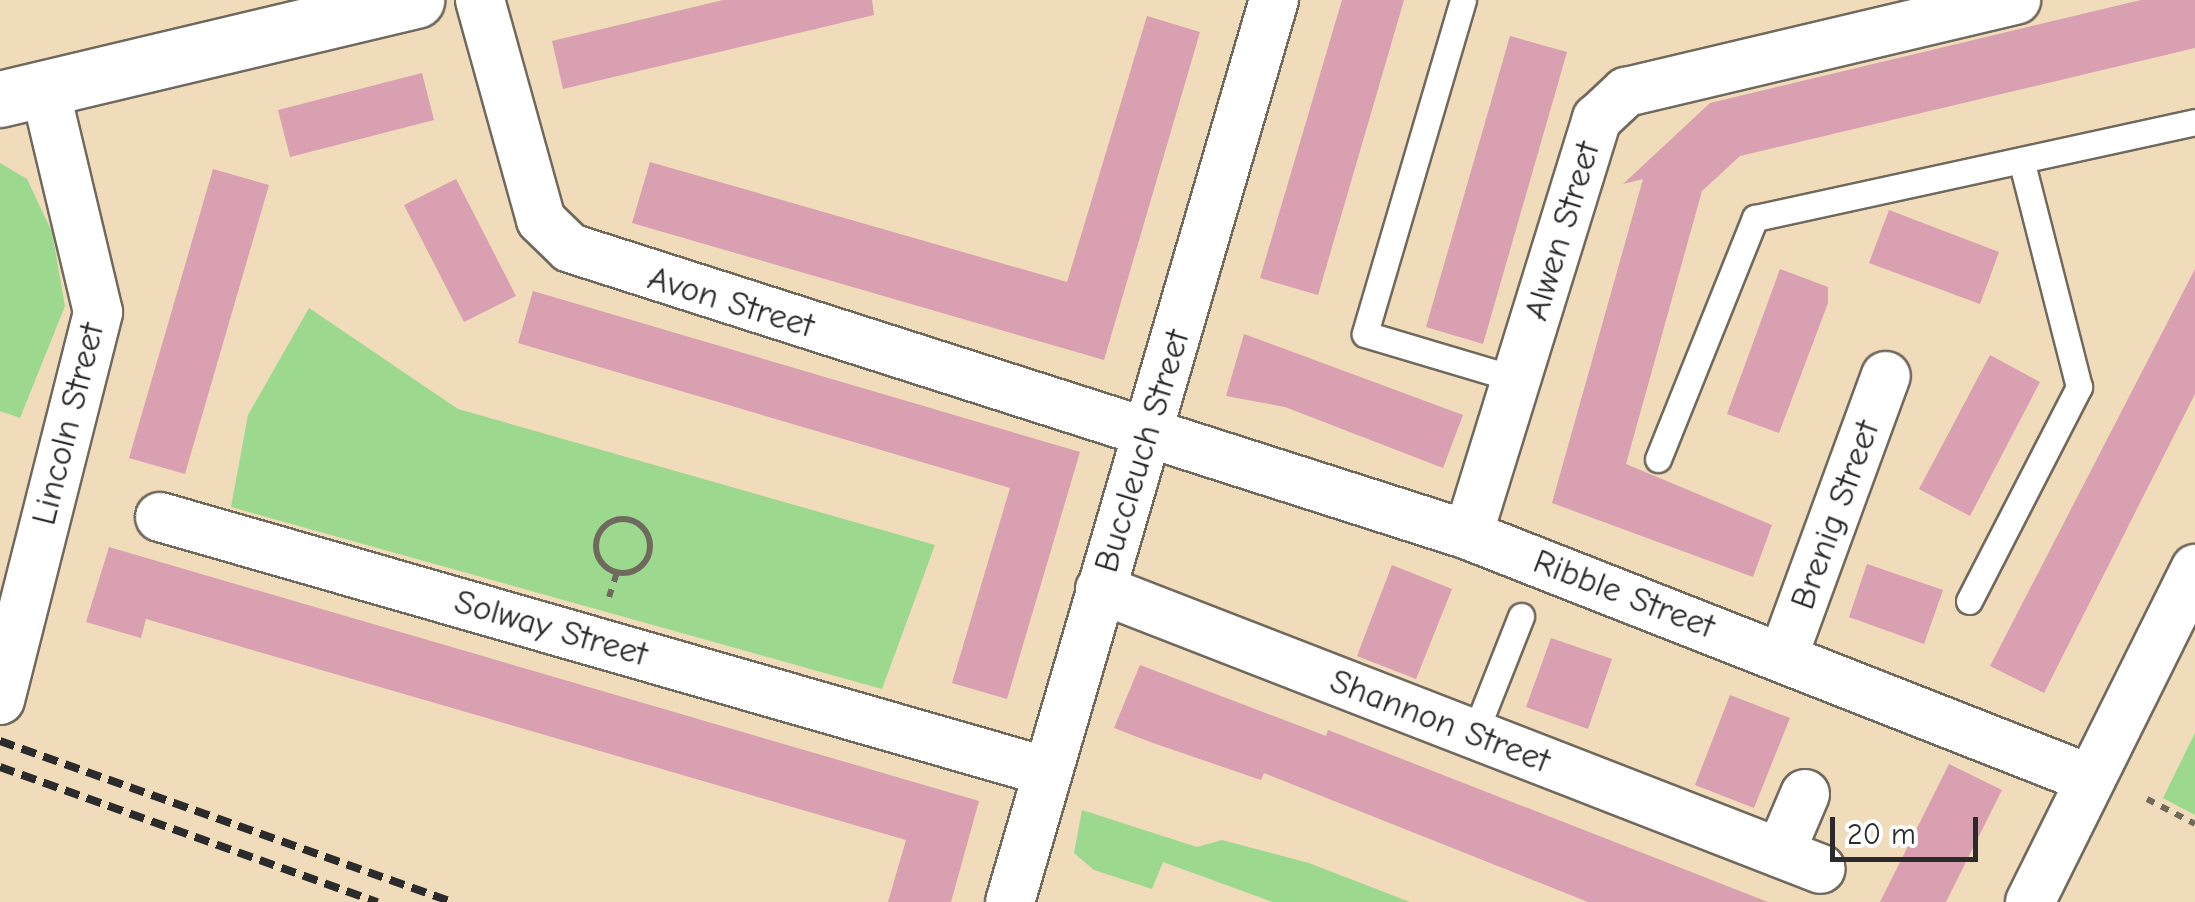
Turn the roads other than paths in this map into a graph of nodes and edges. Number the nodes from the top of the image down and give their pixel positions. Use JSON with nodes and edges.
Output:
{"nodes":[{"id":1,"x":416,"y":0,"type":"edge"},
{"id":2,"x":480,"y":0,"type":"edge"},
{"id":3,"x":1274,"y":0,"type":"edge"},
{"id":4,"x":1463,"y":0,"type":"edge"},
{"id":5,"x":2016,"y":0,"type":"edge"},
{"id":6,"x":22,"y":94,"type":"edge"},
{"id":7,"x":2195,"y":122,"type":"edge"},
{"id":8,"x":2021,"y":160,"type":"junction"},
{"id":9,"x":1886,"y":376,"type":"dead end"},
{"id":10,"x":1516,"y":379,"type":"junction"},
{"id":11,"x":1151,"y":428,"type":"junction"},
{"id":12,"x":1658,"y":459,"type":"dead end"},
{"id":13,"x":160,"y":516,"type":"dead end"},
{"id":14,"x":1468,"y":535,"type":"junction"},
{"id":15,"x":2195,"y":569,"type":"edge"},
{"id":16,"x":1100,"y":589,"type":"junction"},
{"id":17,"x":1969,"y":601,"type":"dead end"},
{"id":18,"x":1521,"y":616,"type":"dead end"},
{"id":19,"x":1784,"y":654,"type":"junction"},
{"id":20,"x":0,"y":700,"type":"edge"},
{"id":21,"x":1474,"y":734,"type":"junction"},
{"id":22,"x":1048,"y":772,"type":"junction"},
{"id":23,"x":2090,"y":778,"type":"junction"},
{"id":24,"x":1804,"y":794,"type":"dead end"},
{"id":25,"x":1010,"y":902,"type":"edge"},
{"id":26,"x":2030,"y":902,"type":"edge"}],
"edges":[{"from":1,"to":6,"type":"street"},
{"from":2,"to":11,"type":"street","name":"Avon Street"},
{"from":3,"to":11,"type":"street","name":"Buccleuch Street"},
{"from":4,"to":10,"type":"lane"},
{"from":5,"to":10,"type":"street","name":"Alwen Street"},
{"from":6,"to":20,"type":"street","name":"Lincoln Street"},
{"from":7,"to":8,"type":"lane"},
{"from":8,"to":12,"type":"lane"},
{"from":8,"to":17,"type":"lane"},
{"from":9,"to":19,"type":"street","name":"Brenig Street"},
{"from":10,"to":14,"type":"street","name":"Alwen Street"},
{"from":11,"to":14,"type":"street","name":"Ribble Street"},
{"from":11,"to":16,"type":"street","name":"Buccleuch Street"},
{"from":13,"to":22,"type":"street","name":"Solway Street"},
{"from":14,"to":19,"type":"street","name":"Ribble Street"},
{"from":15,"to":23,"type":"street"},
{"from":16,"to":21,"type":"street","name":"Shannon Street"},
{"from":16,"to":22,"type":"street","name":"Buccleuch Street"},
{"from":18,"to":21,"type":"lane"},
{"from":19,"to":23,"type":"street","name":"Ribble Street"},
{"from":21,"to":24,"type":"street","name":"Shannon Street"},
{"from":22,"to":25,"type":"street","name":"Buccleuch Street"},
{"from":23,"to":26,"type":"street"}]}
